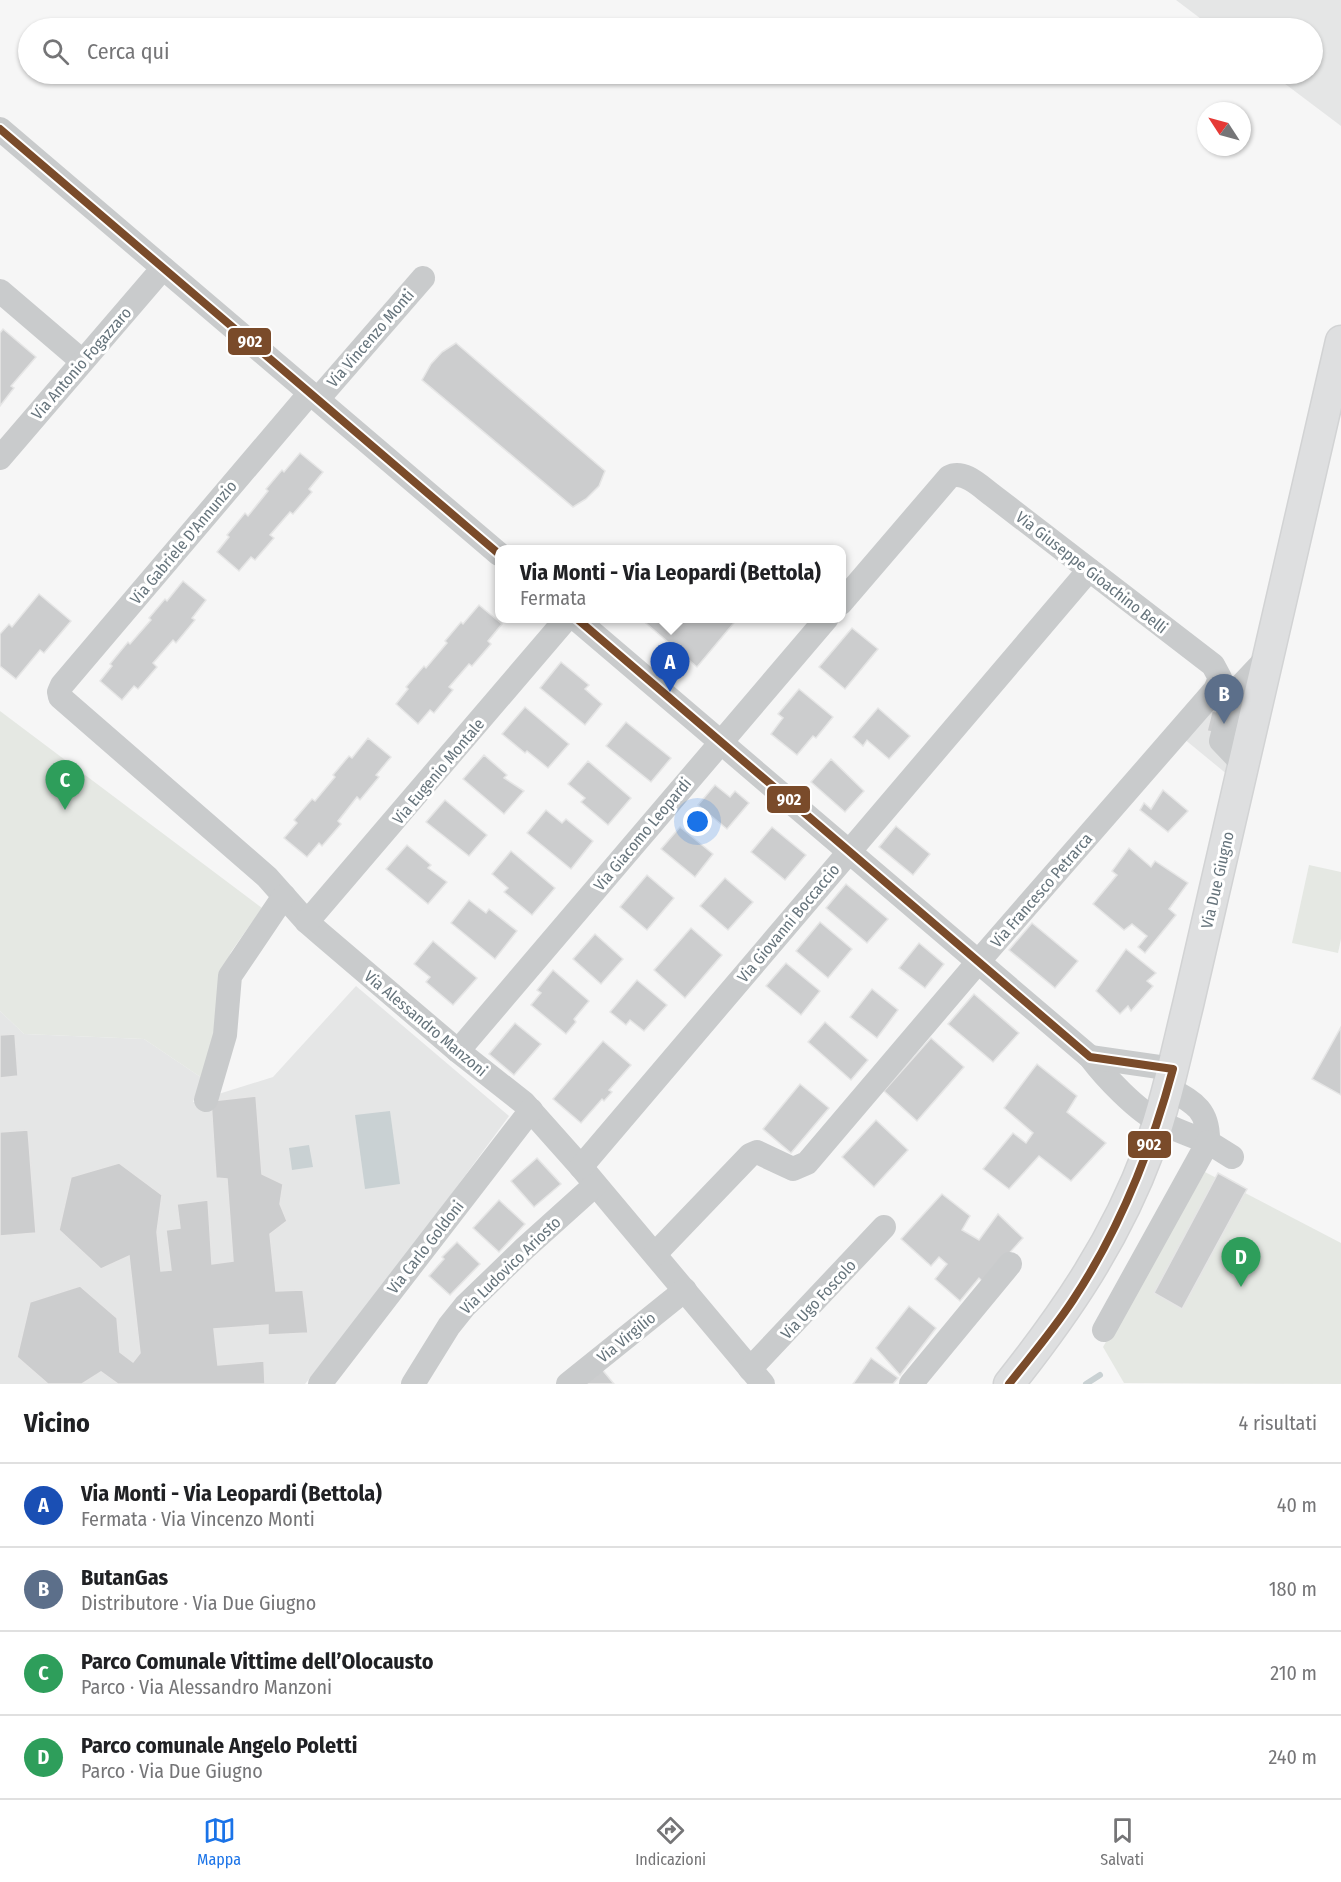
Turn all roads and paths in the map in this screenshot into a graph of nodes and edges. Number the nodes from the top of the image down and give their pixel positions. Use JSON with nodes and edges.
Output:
{"nodes":[{"id":1,"x":0,"y":129,"type":"edge"},
{"id":2,"x":163,"y":268,"type":"junction"},
{"id":3,"x":423,"y":278,"type":"dead end"},
{"id":4,"x":0,"y":291,"type":"edge"},
{"id":5,"x":1341,"y":342,"type":"edge"},
{"id":6,"x":82,"y":361,"type":"junction"},
{"id":7,"x":314,"y":396,"type":"junction"},
{"id":8,"x":0,"y":458,"type":"edge"},
{"id":9,"x":495,"y":551,"type":"edge"},
{"id":10,"x":1089,"y":570,"type":"junction"},
{"id":11,"x":846,"y":597,"type":"edge"},
{"id":12,"x":563,"y":623,"type":"edge"},
{"id":13,"x":581,"y":623,"type":"edge"},
{"id":14,"x":823,"y":623,"type":"edge"},
{"id":15,"x":1220,"y":678,"type":"joint"},
{"id":16,"x":59,"y":692,"type":"joint"},
{"id":17,"x":721,"y":742,"type":"junction"},
{"id":18,"x":849,"y":852,"type":"junction"},
{"id":19,"x":284,"y":896,"type":"junction"},
{"id":20,"x":307,"y":922,"type":"junction"},
{"id":21,"x":978,"y":962,"type":"junction"},
{"id":22,"x":458,"y":1051,"type":"junction"},
{"id":23,"x":1090,"y":1057,"type":"junction"},
{"id":24,"x":1170,"y":1079,"type":"junction"},
{"id":25,"x":206,"y":1100,"type":"dead end"},
{"id":26,"x":531,"y":1110,"type":"junction"},
{"id":27,"x":1158,"y":1121,"type":"junction"},
{"id":28,"x":1208,"y":1142,"type":"junction"},
{"id":29,"x":1232,"y":1156,"type":"dead end"},
{"id":30,"x":588,"y":1176,"type":"junction"},
{"id":31,"x":884,"y":1227,"type":"dead end"},
{"id":32,"x":655,"y":1254,"type":"junction"},
{"id":33,"x":1010,"y":1264,"type":"dead end"},
{"id":34,"x":685,"y":1290,"type":"junction"},
{"id":35,"x":1104,"y":1330,"type":"dead end"},
{"id":36,"x":757,"y":1376,"type":"edge"},
{"id":37,"x":320,"y":1384,"type":"edge"},
{"id":38,"x":413,"y":1384,"type":"edge"},
{"id":39,"x":568,"y":1384,"type":"edge"},
{"id":40,"x":911,"y":1384,"type":"edge"},
{"id":41,"x":1009,"y":1384,"type":"edge"}],
"edges":[{"from":1,"to":2,"type":"street","name":"Via Vincenzo Monti"},
{"from":2,"to":6,"type":"street","name":"Via Antonio Fogazzaro"},
{"from":2,"to":7,"type":"street","name":"Via Vincenzo Monti"},
{"from":3,"to":7,"type":"street","name":"Via Vincenzo Monti"},
{"from":4,"to":6,"type":"street"},
{"from":5,"to":24,"type":"main road","name":"Via Due Giugno"},
{"from":6,"to":8,"type":"street","name":"Via Antonio Fogazzaro"},
{"from":7,"to":9,"type":"street","name":"Via Vincenzo Monti"},
{"from":7,"to":16,"type":"street","name":"Via Gabriele D'Annunzio"},
{"from":10,"to":11,"type":"street","name":"Via Giuseppe Gioachino Belli"},
{"from":10,"to":15,"type":"street","name":"Via Giuseppe Gioachino Belli"},
{"from":10,"to":18,"type":"street","name":"Via Giovanni Boccaccio"},
{"from":12,"to":20,"type":"street","name":"Via Eugenio Montale"},
{"from":13,"to":17,"type":"street"},
{"from":14,"to":17,"type":"street","name":"Via Giacomo Leopardi"},
{"from":15,"to":21,"type":"street","name":"Via Francesco Petrarca"},
{"from":16,"to":19,"type":"street","name":"Via Alessandro Manzoni"},
{"from":17,"to":18,"type":"street"},
{"from":17,"to":22,"type":"street","name":"Via Giacomo Leopardi"},
{"from":18,"to":21,"type":"street"},
{"from":18,"to":30,"type":"street","name":"Via Giovanni Boccaccio"},
{"from":19,"to":20,"type":"street","name":"Via Alessandro Manzoni"},
{"from":19,"to":25,"type":"street"},
{"from":20,"to":22,"type":"street","name":"Via Alessandro Manzoni"},
{"from":21,"to":23,"type":"street"},
{"from":21,"to":32,"type":"street","name":"Via Francesco Petrarca"},
{"from":22,"to":26,"type":"street","name":"Via Alessandro Manzoni"},
{"from":23,"to":24,"type":"street"},
{"from":23,"to":27,"type":"street"},
{"from":24,"to":27,"type":"main road","name":"Via Due Giugno"},
{"from":24,"to":28,"type":"street"},
{"from":26,"to":30,"type":"street","name":"Via Alessandro Manzoni"},
{"from":26,"to":37,"type":"street","name":"Via Carlo Goldoni"},
{"from":27,"to":28,"type":"street"},
{"from":27,"to":41,"type":"main road","name":"Via Due Giugno"},
{"from":28,"to":29,"type":"street"},
{"from":28,"to":35,"type":"street"},
{"from":30,"to":32,"type":"street","name":"Via Alessandro Manzoni"},
{"from":30,"to":38,"type":"street","name":"Via Ludovico Ariosto"},
{"from":31,"to":36,"type":"street","name":"Via Ugo Foscolo"},
{"from":32,"to":34,"type":"street","name":"Via Alessandro Manzoni"},
{"from":33,"to":40,"type":"street"},
{"from":34,"to":36,"type":"street","name":"Via Alessandro Manzoni"},
{"from":34,"to":39,"type":"street","name":"Via Virgilio"}]}
